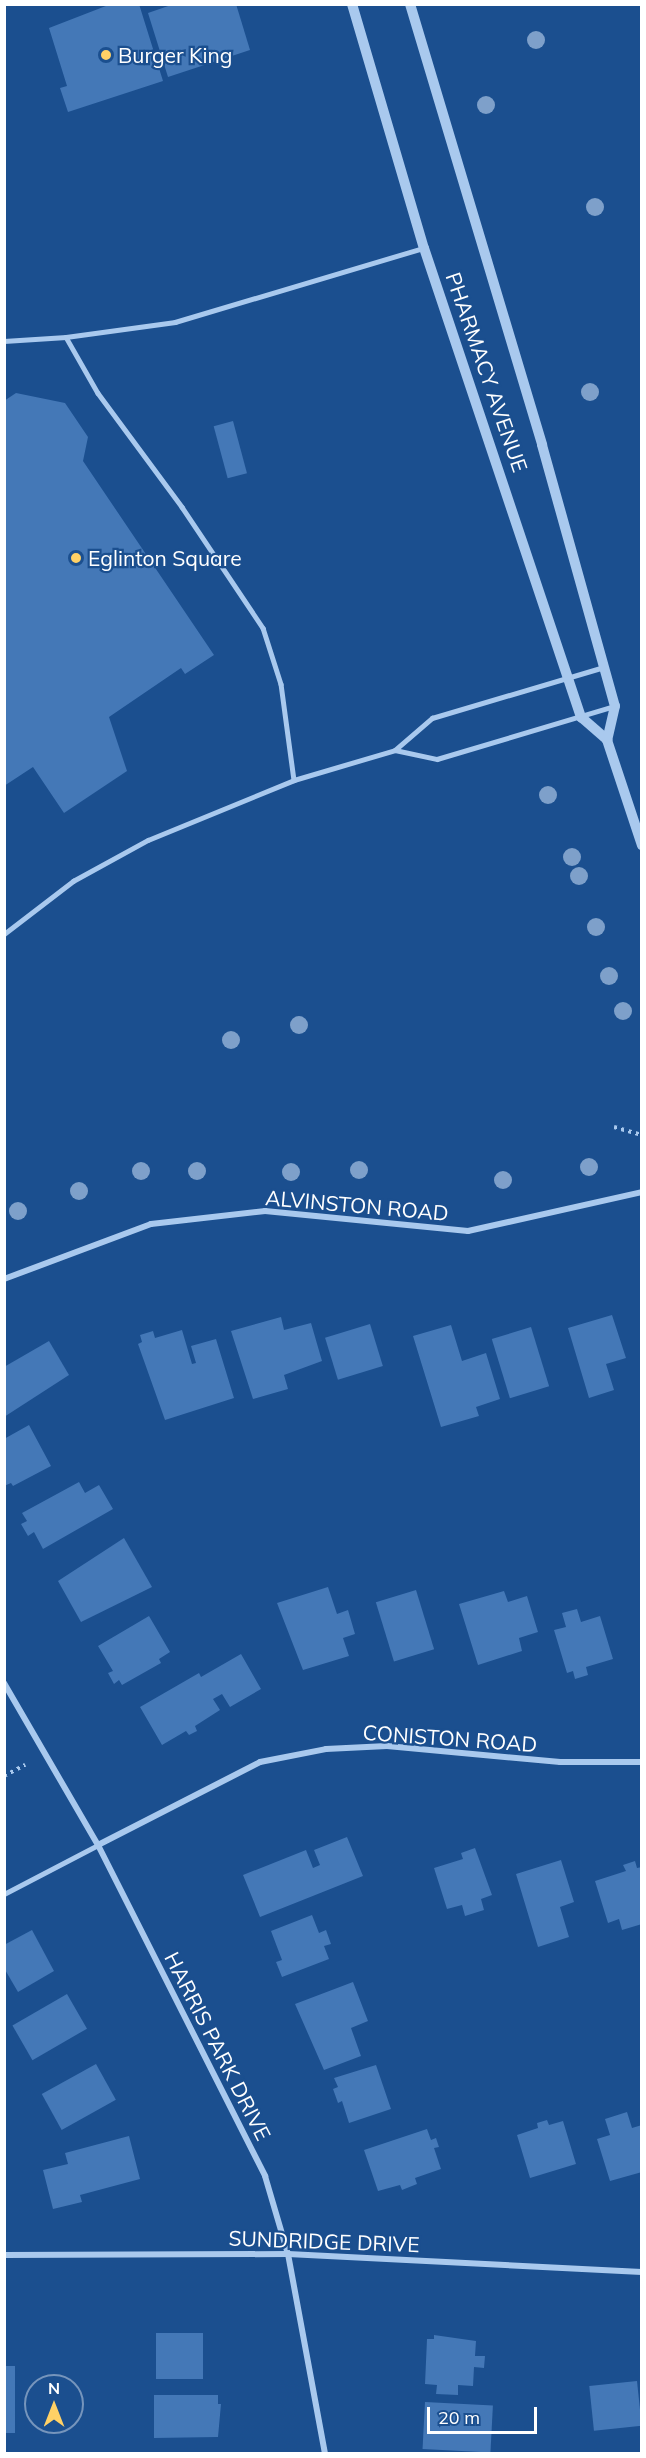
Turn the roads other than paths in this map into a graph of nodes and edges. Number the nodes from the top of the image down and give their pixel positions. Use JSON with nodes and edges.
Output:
{"nodes":[{"id":1,"x":352,"y":4,"type":"edge"},
{"id":2,"x":410,"y":4,"type":"edge"},
{"id":3,"x":424,"y":248,"type":"junction"},
{"id":4,"x":66,"y":337,"type":"junction"},
{"id":5,"x":4,"y":341,"type":"edge"},
{"id":6,"x":605,"y":667,"type":"junction"},
{"id":7,"x":568,"y":678,"type":"junction"},
{"id":8,"x":615,"y":706,"type":"junction"},
{"id":9,"x":581,"y":717,"type":"junction"},
{"id":10,"x":607,"y":740,"type":"junction"},
{"id":11,"x":395,"y":750,"type":"junction"},
{"id":12,"x":294,"y":780,"type":"junction"},
{"id":13,"x":642,"y":845,"type":"edge"},
{"id":14,"x":4,"y":934,"type":"edge"},
{"id":15,"x":642,"y":1192,"type":"edge"},
{"id":16,"x":4,"y":1279,"type":"edge"},
{"id":17,"x":4,"y":1683,"type":"edge"},
{"id":18,"x":642,"y":1762,"type":"edge"},
{"id":19,"x":98,"y":1845,"type":"junction"},
{"id":20,"x":4,"y":1894,"type":"edge"},
{"id":21,"x":288,"y":2254,"type":"junction"},
{"id":22,"x":4,"y":2256,"type":"edge"},
{"id":23,"x":642,"y":2272,"type":"edge"},
{"id":24,"x":325,"y":2454,"type":"edge"}],
"edges":[{"from":1,"to":3,"type":"street","name":"PHARMACY AVENUE"},
{"from":2,"to":6,"type":"street","name":"PHARMACY AVENUE"},
{"from":3,"to":4,"type":"lane"},
{"from":3,"to":7,"type":"street","name":"PHARMACY AVENUE"},
{"from":4,"to":5,"type":"lane"},
{"from":4,"to":12,"type":"lane"},
{"from":6,"to":7,"type":"lane"},
{"from":6,"to":8,"type":"street","name":"PHARMACY AVENUE"},
{"from":7,"to":9,"type":"street","name":"PHARMACY AVENUE"},
{"from":7,"to":11,"type":"lane"},
{"from":8,"to":9,"type":"lane"},
{"from":8,"to":10,"type":"street","name":"PHARMACY AVENUE"},
{"from":9,"to":10,"type":"street"},
{"from":9,"to":11,"type":"lane"},
{"from":10,"to":13,"type":"street"},
{"from":11,"to":12,"type":"lane"},
{"from":12,"to":14,"type":"lane"},
{"from":15,"to":16,"type":"street","name":"ALVINSTON ROAD"},
{"from":17,"to":19,"type":"street","name":"HARRIS PARK DRIVE"},
{"from":18,"to":19,"type":"street","name":"CONISTON ROAD"},
{"from":19,"to":20,"type":"lane"},
{"from":19,"to":21,"type":"street","name":"HARRIS PARK DRIVE"},
{"from":21,"to":22,"type":"street","name":"SUNDRIDGE DRIVE"},
{"from":21,"to":23,"type":"street","name":"SUNDRIDGE DRIVE"},
{"from":21,"to":24,"type":"street","name":"HARRIS PARK DRIVE"}]}
